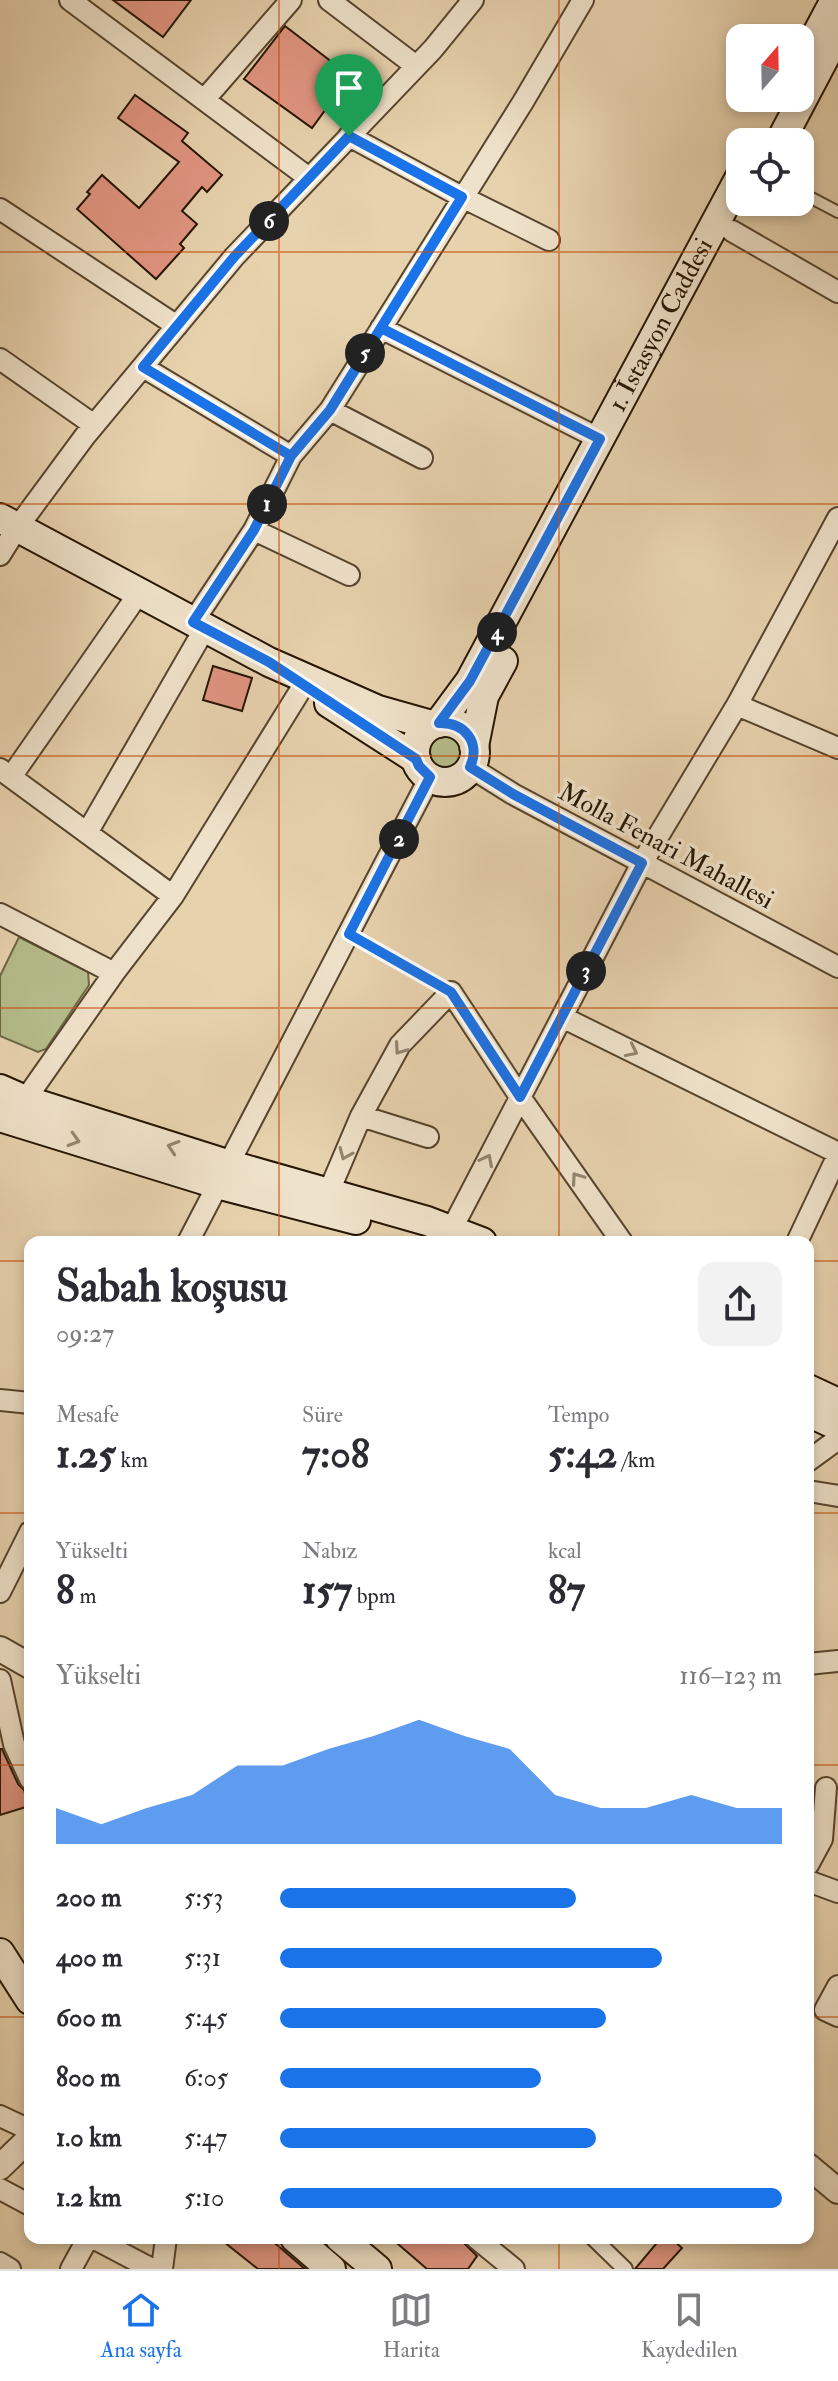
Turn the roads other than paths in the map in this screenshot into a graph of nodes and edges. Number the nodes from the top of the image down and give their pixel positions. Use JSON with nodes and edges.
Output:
{"nodes":[{"id":1,"x":70,"y":0,"type":"edge"},
{"id":2,"x":291,"y":0,"type":"edge"},
{"id":3,"x":329,"y":0,"type":"edge"},
{"id":4,"x":473,"y":0,"type":"edge"},
{"id":5,"x":583,"y":0,"type":"edge"},
{"id":6,"x":835,"y":0,"type":"edge"},
{"id":7,"x":838,"y":32,"type":"edge"},
{"id":8,"x":814,"y":39,"type":"edge"},
{"id":9,"x":416,"y":66,"type":"junction"},
{"id":10,"x":204,"y":100,"type":"junction"},
{"id":11,"x":787,"y":128,"type":"edge"},
{"id":12,"x":349,"y":136,"type":"junction"},
{"id":13,"x":309,"y":178,"type":"junction"},
{"id":14,"x":462,"y":197,"type":"junction"},
{"id":15,"x":814,"y":199,"type":"edge"},
{"id":16,"x":726,"y":203,"type":"edge"},
{"id":17,"x":0,"y":209,"type":"edge"},
{"id":18,"x":838,"y":212,"type":"edge"},
{"id":19,"x":740,"y":216,"type":"edge"},
{"id":20,"x":732,"y":231,"type":"junction"},
{"id":21,"x":549,"y":240,"type":"dead end"},
{"id":22,"x":838,"y":292,"type":"edge"},
{"id":23,"x":177,"y":326,"type":"junction"},
{"id":24,"x":381,"y":328,"type":"junction"},
{"id":25,"x":0,"y":359,"type":"edge"},
{"id":26,"x":143,"y":367,"type":"junction"},
{"id":27,"x":330,"y":410,"type":"junction"},
{"id":28,"x":94,"y":425,"type":"junction"},
{"id":29,"x":600,"y":439,"type":"junction"},
{"id":30,"x":291,"y":456,"type":"junction"},
{"id":31,"x":422,"y":458,"type":"dead end"},
{"id":32,"x":838,"y":518,"type":"edge"},
{"id":33,"x":9,"y":523,"type":"edge"},
{"id":34,"x":254,"y":530,"type":"junction"},
{"id":35,"x":0,"y":555,"type":"edge"},
{"id":36,"x":349,"y":575,"type":"dead end"},
{"id":37,"x":139,"y":593,"type":"junction"},
{"id":38,"x":199,"y":625,"type":"junction"},
{"id":39,"x":269,"y":662,"type":"junction"},
{"id":40,"x":303,"y":686,"type":"junction"},
{"id":41,"x":737,"y":705,"type":"junction"},
{"id":42,"x":435,"y":724,"type":"junction"},
{"id":43,"x":838,"y":748,"type":"edge"},
{"id":44,"x":472,"y":757,"type":"junction"},
{"id":45,"x":423,"y":768,"type":"junction"},
{"id":46,"x":6,"y":773,"type":"edge"},
{"id":47,"x":87,"y":833,"type":"junction"},
{"id":48,"x":642,"y":863,"type":"junction"},
{"id":49,"x":173,"y":896,"type":"junction"},
{"id":50,"x":0,"y":914,"type":"edge"},
{"id":51,"x":838,"y":967,"type":"edge"},
{"id":52,"x":114,"y":973,"type":"junction"},
{"id":53,"x":562,"y":1017,"type":"junction"},
{"id":54,"x":13,"y":1094,"type":"edge"},
{"id":55,"x":520,"y":1097,"type":"junction"},
{"id":56,"x":361,"y":1116,"type":"junction"},
{"id":57,"x":0,"y":1117,"type":"edge"},
{"id":58,"x":428,"y":1137,"type":"dead end"},
{"id":59,"x":838,"y":1154,"type":"edge"},
{"id":60,"x":222,"y":1174,"type":"junction"},
{"id":61,"x":325,"y":1202,"type":"junction"},
{"id":62,"x":191,"y":1236,"type":"edge"},
{"id":63,"x":425,"y":1236,"type":"edge"},
{"id":64,"x":444,"y":1236,"type":"edge"},
{"id":65,"x":618,"y":1236,"type":"edge"},
{"id":66,"x":800,"y":1236,"type":"edge"},
{"id":67,"x":814,"y":1392,"type":"edge"},
{"id":68,"x":0,"y":1400,"type":"edge"},
{"id":69,"x":24,"y":1402,"type":"edge"},
{"id":70,"x":838,"y":1403,"type":"edge"},
{"id":71,"x":814,"y":1415,"type":"edge"},
{"id":72,"x":838,"y":1426,"type":"edge"},
{"id":73,"x":838,"y":1439,"type":"edge"},
{"id":74,"x":814,"y":1457,"type":"edge"},
{"id":75,"x":814,"y":1492,"type":"edge"},
{"id":76,"x":838,"y":1496,"type":"edge"},
{"id":77,"x":24,"y":1544,"type":"edge"},
{"id":78,"x":0,"y":1592,"type":"edge"},
{"id":79,"x":0,"y":1649,"type":"edge"},
{"id":80,"x":838,"y":1661,"type":"edge"},
{"id":81,"x":24,"y":1663,"type":"edge"},
{"id":82,"x":814,"y":1663,"type":"edge"},
{"id":83,"x":0,"y":1680,"type":"edge"},
{"id":84,"x":24,"y":1766,"type":"edge"},
{"id":85,"x":824,"y":1788,"type":"edge"},
{"id":86,"x":814,"y":1854,"type":"edge"},
{"id":87,"x":814,"y":1883,"type":"edge"},
{"id":88,"x":838,"y":1892,"type":"edge"},
{"id":89,"x":0,"y":1952,"type":"edge"},
{"id":90,"x":24,"y":1974,"type":"edge"},
{"id":91,"x":838,"y":1986,"type":"edge"},
{"id":92,"x":24,"y":1990,"type":"edge"},
{"id":93,"x":838,"y":2016,"type":"edge"},
{"id":94,"x":0,"y":2116,"type":"edge"},
{"id":95,"x":24,"y":2135,"type":"edge"},
{"id":96,"x":24,"y":2144,"type":"edge"},
{"id":97,"x":0,"y":2167,"type":"edge"},
{"id":98,"x":814,"y":2171,"type":"edge"},
{"id":99,"x":0,"y":2189,"type":"edge"},
{"id":100,"x":838,"y":2191,"type":"edge"},
{"id":101,"x":24,"y":2202,"type":"edge"},
{"id":102,"x":90,"y":2244,"type":"edge"},
{"id":103,"x":105,"y":2244,"type":"edge"},
{"id":104,"x":165,"y":2244,"type":"edge"},
{"id":105,"x":302,"y":2244,"type":"edge"},
{"id":106,"x":347,"y":2244,"type":"edge"},
{"id":107,"x":480,"y":2244,"type":"edge"},
{"id":108,"x":599,"y":2244,"type":"edge"},
{"id":109,"x":492,"y":2262,"type":"edge"},
{"id":110,"x":0,"y":2263,"type":"edge"},
{"id":111,"x":10,"y":2269,"type":"edge"},
{"id":112,"x":71,"y":2269,"type":"edge"},
{"id":113,"x":152,"y":2269,"type":"edge"},
{"id":114,"x":162,"y":2269,"type":"edge"},
{"id":115,"x":331,"y":2269,"type":"edge"},
{"id":116,"x":377,"y":2269,"type":"edge"},
{"id":117,"x":514,"y":2269,"type":"edge"},
{"id":118,"x":625,"y":2269,"type":"edge"}],
"edges":[{"from":1,"to":10,"type":"street"},
{"from":2,"to":10,"type":"street"},
{"from":3,"to":9,"type":"street"},
{"from":4,"to":9,"type":"street"},
{"from":5,"to":14,"type":"street"},
{"from":6,"to":8,"type":"main road"},
{"from":7,"to":11,"type":"main road"},
{"from":9,"to":12,"type":"street"},
{"from":10,"to":13,"type":"street"},
{"from":12,"to":13,"type":"street"},
{"from":12,"to":14,"type":"street"},
{"from":13,"to":23,"type":"street"},
{"from":14,"to":21,"type":"street"},
{"from":14,"to":24,"type":"street"},
{"from":15,"to":18,"type":"lane"},
{"from":16,"to":29,"type":"main road","name":"1. İstasyon Caddesi"},
{"from":17,"to":23,"type":"street"},
{"from":19,"to":20,"type":"main road","name":"1. İstasyon Caddesi"},
{"from":20,"to":22,"type":"street"},
{"from":20,"to":44,"type":"main road","name":"1. İstasyon Caddesi"},
{"from":23,"to":26,"type":"street"},
{"from":24,"to":27,"type":"street"},
{"from":24,"to":29,"type":"street"},
{"from":25,"to":28,"type":"street"},
{"from":26,"to":28,"type":"street"},
{"from":26,"to":30,"type":"street"},
{"from":27,"to":30,"type":"street"},
{"from":27,"to":31,"type":"street"},
{"from":28,"to":33,"type":"street"},
{"from":29,"to":42,"type":"main road","name":"1. İstasyon Caddesi"},
{"from":30,"to":34,"type":"street"},
{"from":32,"to":41,"type":"street"},
{"from":33,"to":35,"type":"street"},
{"from":33,"to":37,"type":"main road"},
{"from":34,"to":36,"type":"street"},
{"from":34,"to":38,"type":"street"},
{"from":37,"to":38,"type":"main road"},
{"from":37,"to":46,"type":"street"},
{"from":38,"to":39,"type":"main road"},
{"from":38,"to":47,"type":"street"},
{"from":39,"to":40,"type":"main road"},
{"from":39,"to":42,"type":"main road"},
{"from":40,"to":45,"type":"main road"},
{"from":40,"to":49,"type":"street"},
{"from":41,"to":43,"type":"street"},
{"from":41,"to":48,"type":"street"},
{"from":42,"to":44,"type":"main road"},
{"from":42,"to":45,"type":"main road"},
{"from":44,"to":45,"type":"main road"},
{"from":44,"to":48,"type":"street","name":"Molla Fenari Mahallesi"},
{"from":45,"to":60,"type":"street"},
{"from":46,"to":47,"type":"street"},
{"from":47,"to":49,"type":"street"},
{"from":48,"to":51,"type":"street","name":"Molla Fenari Mahallesi"},
{"from":48,"to":53,"type":"street"},
{"from":49,"to":52,"type":"street"},
{"from":50,"to":52,"type":"street"},
{"from":52,"to":54,"type":"street"},
{"from":53,"to":55,"type":"street"},
{"from":53,"to":59,"type":"street","one_way":true},
{"from":60,"to":54,"type":"main road","one_way":true},
{"from":55,"to":56,"type":"street","one_way":true},
{"from":64,"to":55,"type":"street","one_way":true},
{"from":65,"to":55,"type":"street","one_way":true},
{"from":56,"to":58,"type":"street"},
{"from":56,"to":61,"type":"street","one_way":true},
{"from":57,"to":60,"type":"main road","one_way":true},
{"from":59,"to":66,"type":"street"},
{"from":60,"to":61,"type":"main road"},
{"from":60,"to":62,"type":"street"},
{"from":61,"to":63,"type":"main road"},
{"from":67,"to":70,"type":"main road"},
{"from":68,"to":69,"type":"street"},
{"from":71,"to":72,"type":"main road"},
{"from":73,"to":74,"type":"street"},
{"from":75,"to":76,"type":"street"},
{"from":77,"to":78,"type":"street"},
{"from":79,"to":81,"type":"street"},
{"from":80,"to":82,"type":"street"},
{"from":83,"to":84,"type":"street"},
{"from":85,"to":86,"type":"street"},
{"from":87,"to":88,"type":"street"},
{"from":89,"to":90,"type":"main road"},
{"from":89,"to":92,"type":"main road"},
{"from":91,"to":93,"type":"street"},
{"from":94,"to":95,"type":"street"},
{"from":96,"to":97,"type":"street"},
{"from":98,"to":100,"type":"street"},
{"from":99,"to":101,"type":"street"},
{"from":102,"to":112,"type":"street"},
{"from":103,"to":113,"type":"street"},
{"from":104,"to":114,"type":"street"},
{"from":105,"to":115,"type":"main road"},
{"from":106,"to":116,"type":"main road"},
{"from":107,"to":109,"type":"street"},
{"from":108,"to":118,"type":"street"},
{"from":109,"to":117,"type":"street"},
{"from":110,"to":111,"type":"street"}]}
